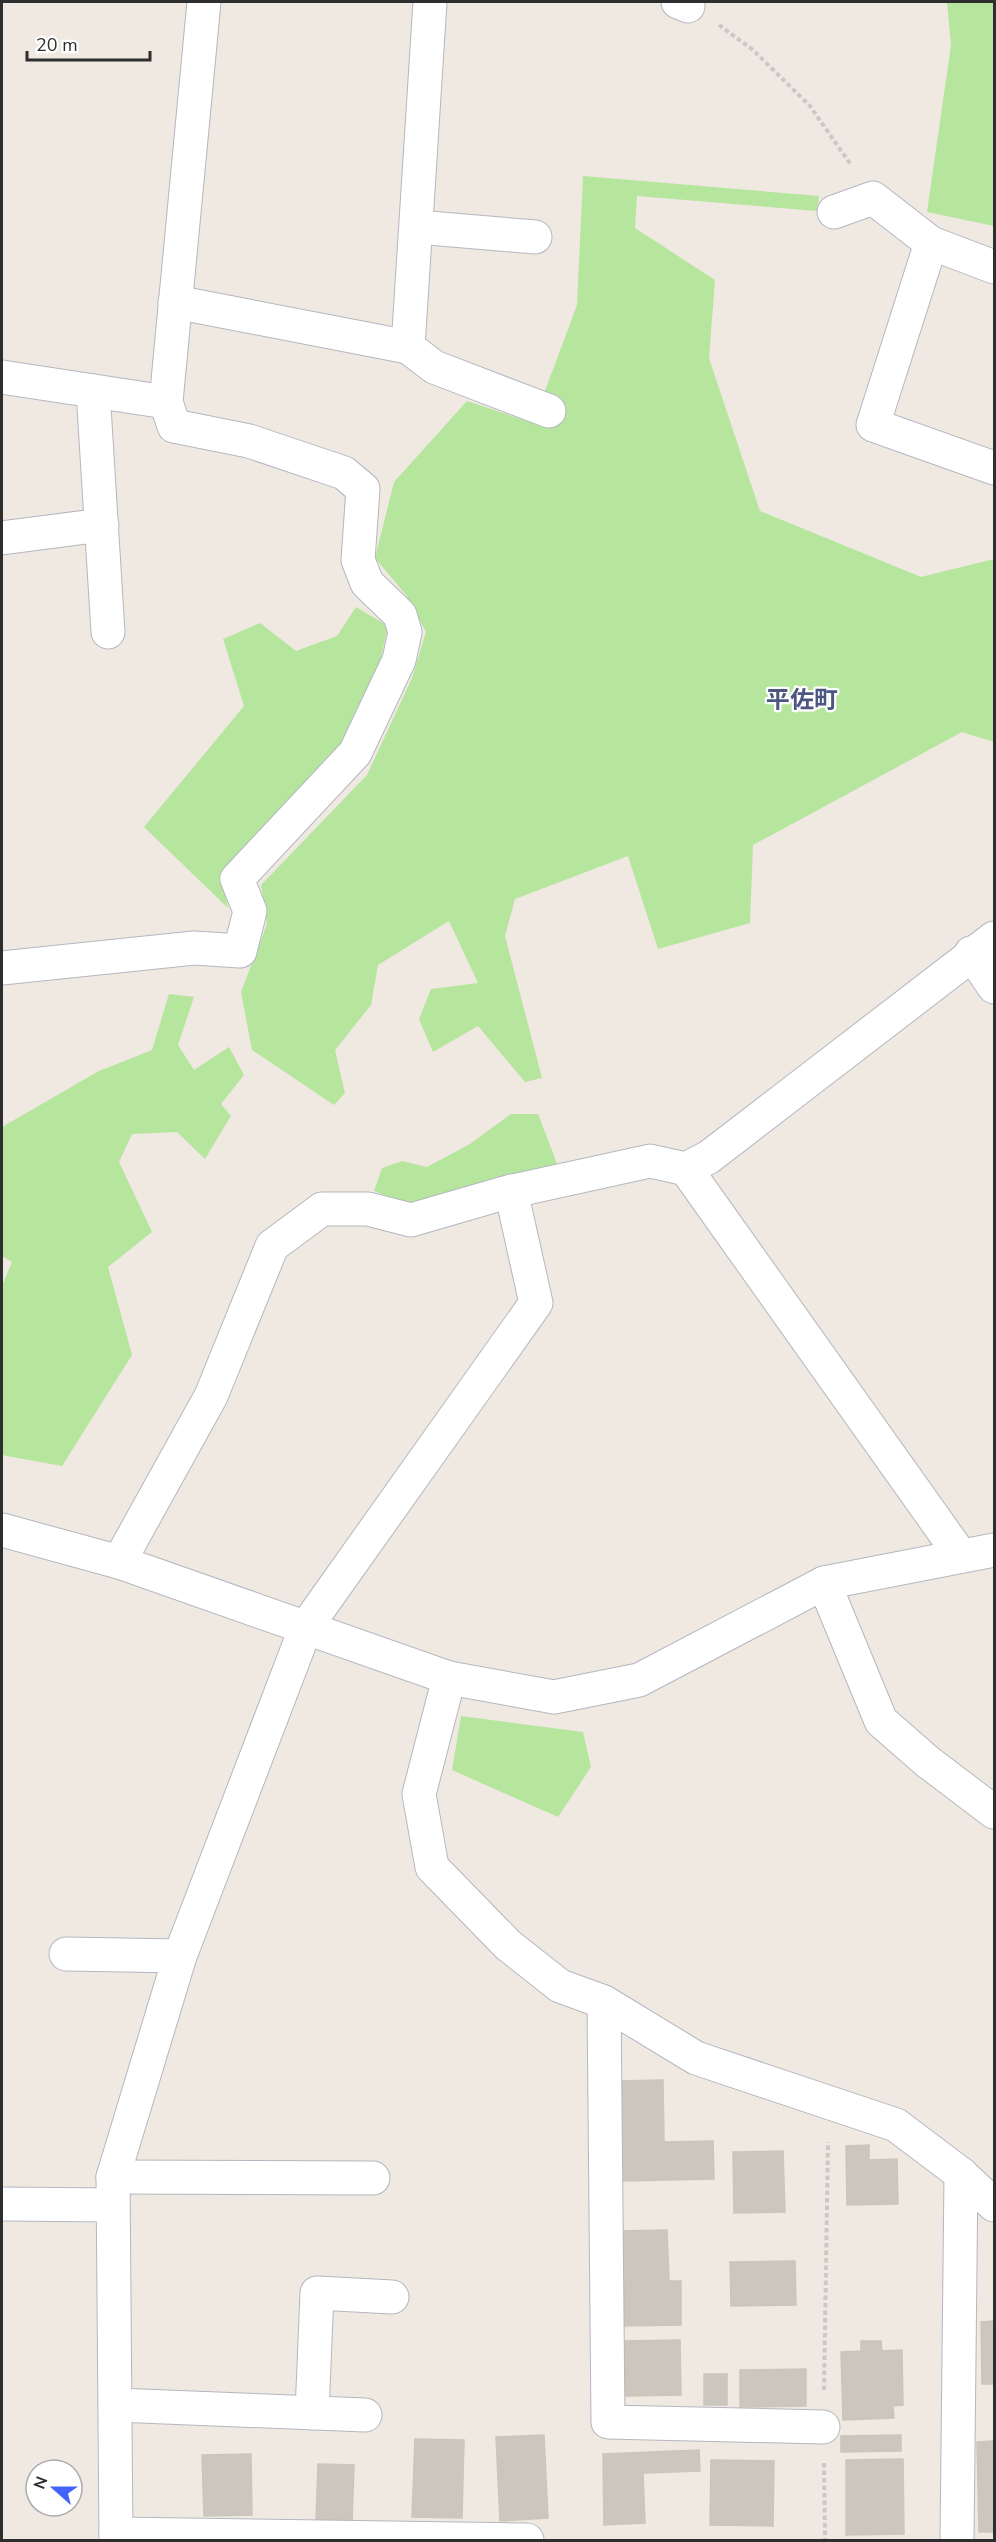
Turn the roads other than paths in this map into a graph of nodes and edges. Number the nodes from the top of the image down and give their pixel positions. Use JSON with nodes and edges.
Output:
{"nodes":[{"id":1,"x":204,"y":2,"type":"edge"},
{"id":2,"x":430,"y":2,"type":"edge"},
{"id":3,"x":834,"y":212,"type":"dead end"},
{"id":4,"x":417,"y":227,"type":"junction"},
{"id":5,"x":535,"y":237,"type":"dead end"},
{"id":6,"x":931,"y":243,"type":"junction"},
{"id":7,"x":994,"y":267,"type":"edge"},
{"id":8,"x":175,"y":302,"type":"junction"},
{"id":9,"x":408,"y":347,"type":"junction"},
{"id":10,"x":2,"y":377,"type":"edge"},
{"id":11,"x":93,"y":391,"type":"junction"},
{"id":12,"x":165,"y":402,"type":"junction"},
{"id":13,"x":549,"y":411,"type":"dead end"},
{"id":14,"x":994,"y":468,"type":"edge"},
{"id":15,"x":102,"y":525,"type":"junction"},
{"id":16,"x":2,"y":538,"type":"edge"},
{"id":17,"x":108,"y":632,"type":"dead end"},
{"id":18,"x":983,"y":945,"type":"edge"},
{"id":19,"x":2,"y":968,"type":"edge"},
{"id":20,"x":994,"y":987,"type":"edge"},
{"id":21,"x":686,"y":1169,"type":"junction"},
{"id":22,"x":511,"y":1191,"type":"junction"},
{"id":23,"x":2,"y":1530,"type":"edge"},
{"id":24,"x":994,"y":1550,"type":"edge"},
{"id":25,"x":962,"y":1556,"type":"junction"},
{"id":26,"x":118,"y":1562,"type":"junction"},
{"id":27,"x":824,"y":1583,"type":"junction"},
{"id":28,"x":306,"y":1627,"type":"junction"},
{"id":29,"x":449,"y":1677,"type":"junction"},
{"id":30,"x":994,"y":1812,"type":"edge"},
{"id":31,"x":66,"y":1954,"type":"dead end"},
{"id":32,"x":180,"y":1956,"type":"junction"},
{"id":33,"x":604,"y":2002,"type":"junction"},
{"id":34,"x":961,"y":2174,"type":"junction"},
{"id":35,"x":373,"y":2178,"type":"dead end"},
{"id":36,"x":112,"y":2191,"type":"junction"},
{"id":37,"x":2,"y":2204,"type":"edge"},
{"id":38,"x":994,"y":2205,"type":"edge"},
{"id":39,"x":392,"y":2297,"type":"dead end"},
{"id":40,"x":116,"y":2405,"type":"junction"},
{"id":41,"x":312,"y":2413,"type":"junction"},
{"id":42,"x":365,"y":2415,"type":"dead end"},
{"id":43,"x":823,"y":2427,"type":"road end"},
{"id":44,"x":116,"y":2537,"type":"edge"},
{"id":45,"x":527,"y":2541,"type":"edge"},
{"id":46,"x":957,"y":2541,"type":"edge"}],
"edges":[{"from":1,"to":8,"type":"street"},
{"from":2,"to":4,"type":"street"},
{"from":3,"to":6,"type":"street"},
{"from":4,"to":5,"type":"street"},
{"from":4,"to":9,"type":"street"},
{"from":6,"to":7,"type":"street"},
{"from":6,"to":14,"type":"street"},
{"from":8,"to":9,"type":"street"},
{"from":8,"to":12,"type":"street"},
{"from":9,"to":13,"type":"street"},
{"from":10,"to":11,"type":"street"},
{"from":11,"to":12,"type":"street"},
{"from":11,"to":15,"type":"street"},
{"from":12,"to":19,"type":"street"},
{"from":15,"to":16,"type":"street"},
{"from":15,"to":17,"type":"street"},
{"from":18,"to":20,"type":"street"},
{"from":18,"to":21,"type":"street"},
{"from":21,"to":22,"type":"street"},
{"from":21,"to":25,"type":"street"},
{"from":22,"to":26,"type":"street"},
{"from":22,"to":28,"type":"street"},
{"from":23,"to":26,"type":"street"},
{"from":24,"to":25,"type":"street"},
{"from":25,"to":27,"type":"street"},
{"from":26,"to":28,"type":"street"},
{"from":27,"to":29,"type":"street"},
{"from":27,"to":30,"type":"street"},
{"from":28,"to":29,"type":"street"},
{"from":28,"to":32,"type":"street"},
{"from":29,"to":33,"type":"street"},
{"from":31,"to":32,"type":"street"},
{"from":32,"to":36,"type":"street"},
{"from":33,"to":34,"type":"street"},
{"from":33,"to":43,"type":"street"},
{"from":34,"to":38,"type":"street"},
{"from":34,"to":46,"type":"street"},
{"from":35,"to":36,"type":"street"},
{"from":36,"to":37,"type":"street"},
{"from":36,"to":40,"type":"street"},
{"from":39,"to":41,"type":"street"},
{"from":40,"to":41,"type":"street"},
{"from":40,"to":44,"type":"street"},
{"from":41,"to":42,"type":"street"},
{"from":44,"to":45,"type":"street"}]}
